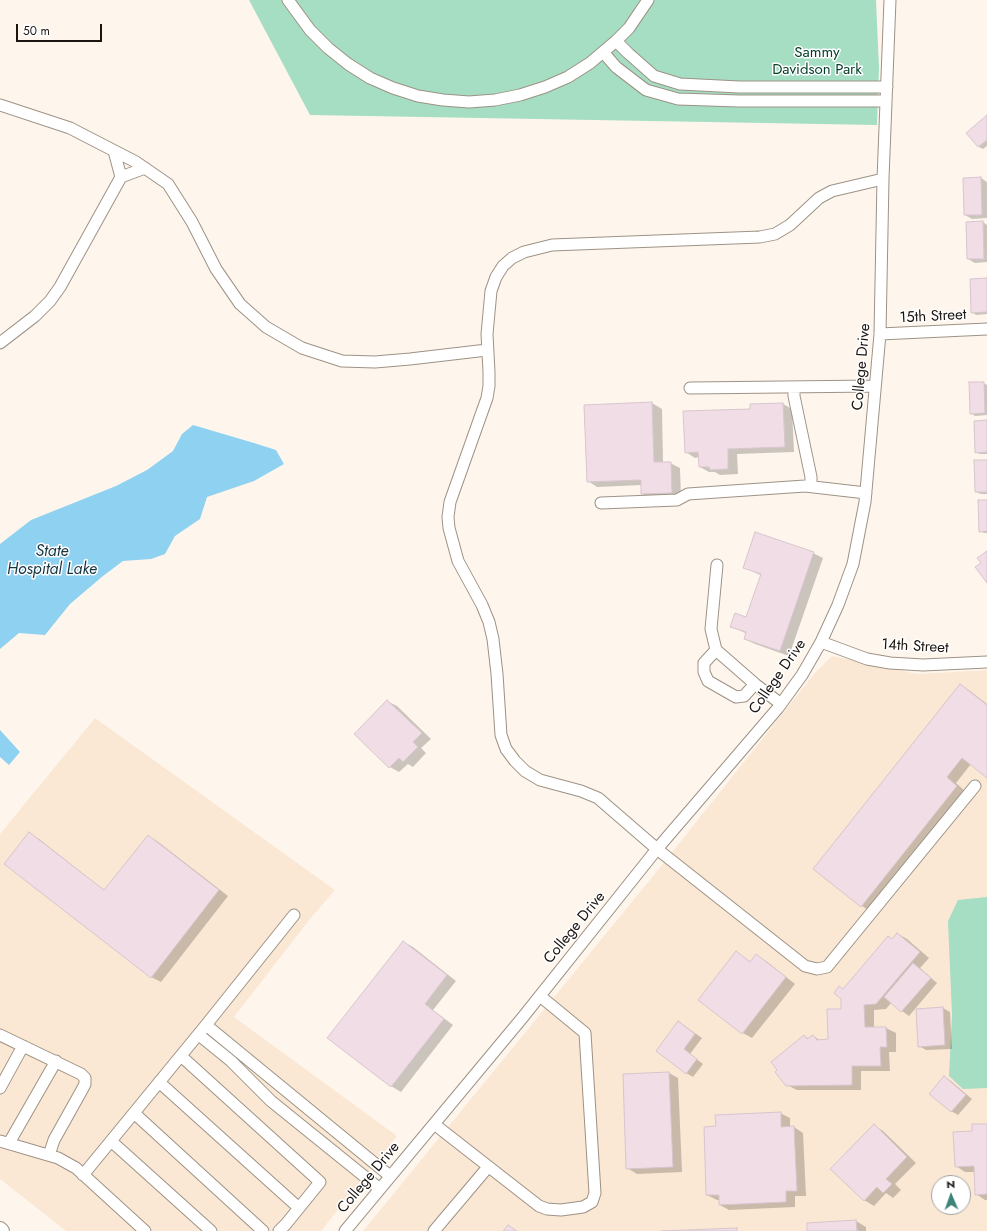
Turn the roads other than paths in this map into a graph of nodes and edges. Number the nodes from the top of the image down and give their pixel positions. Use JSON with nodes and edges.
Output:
{"nodes":[{"id":1,"x":288,"y":0,"type":"edge"},
{"id":2,"x":648,"y":0,"type":"edge"},
{"id":3,"x":890,"y":0,"type":"edge"},
{"id":4,"x":616,"y":41,"type":"junction"},
{"id":5,"x":603,"y":52,"type":"junction"},
{"id":6,"x":887,"y":87,"type":"junction"},
{"id":7,"x":886,"y":101,"type":"junction"},
{"id":8,"x":0,"y":105,"type":"edge"},
{"id":9,"x":114,"y":151,"type":"junction"},
{"id":10,"x":145,"y":168,"type":"junction"},
{"id":11,"x":121,"y":177,"type":"junction"},
{"id":12,"x":883,"y":179,"type":"junction"},
{"id":13,"x":987,"y":329,"type":"edge"},
{"id":14,"x":880,"y":334,"type":"junction"},
{"id":15,"x":0,"y":342,"type":"edge"},
{"id":16,"x":487,"y":350,"type":"junction"},
{"id":17,"x":875,"y":386,"type":"junction"},
{"id":18,"x":794,"y":387,"type":"junction"},
{"id":19,"x":690,"y":388,"type":"dead end"},
{"id":20,"x":811,"y":486,"type":"junction"},
{"id":21,"x":866,"y":493,"type":"junction"},
{"id":22,"x":601,"y":503,"type":"dead end"},
{"id":23,"x":717,"y":564,"type":"dead end"},
{"id":24,"x":821,"y":642,"type":"junction"},
{"id":25,"x":716,"y":650,"type":"junction"},
{"id":26,"x":987,"y":662,"type":"edge"},
{"id":27,"x":755,"y":684,"type":"junction"},
{"id":28,"x":781,"y":704,"type":"junction"},
{"id":29,"x":975,"y":786,"type":"dead end"},
{"id":30,"x":657,"y":849,"type":"junction"},
{"id":31,"x":294,"y":915,"type":"dead end"},
{"id":32,"x":540,"y":996,"type":"junction"},
{"id":33,"x":206,"y":1025,"type":"junction"},
{"id":34,"x":199,"y":1034,"type":"junction"},
{"id":35,"x":0,"y":1035,"type":"edge"},
{"id":36,"x":23,"y":1046,"type":"junction"},
{"id":37,"x":181,"y":1056,"type":"junction"},
{"id":38,"x":56,"y":1062,"type":"junction"},
{"id":39,"x":160,"y":1082,"type":"junction"},
{"id":40,"x":0,"y":1088,"type":"edge"},
{"id":41,"x":134,"y":1113,"type":"junction"},
{"id":42,"x":434,"y":1124,"type":"junction"},
{"id":43,"x":111,"y":1141,"type":"junction"},
{"id":44,"x":5,"y":1142,"type":"edge"},
{"id":45,"x":49,"y":1155,"type":"junction"},
{"id":46,"x":488,"y":1167,"type":"junction"},
{"id":47,"x":83,"y":1175,"type":"junction"},
{"id":48,"x":390,"y":1176,"type":"junction"},
{"id":49,"x":380,"y":1189,"type":"junction"},
{"id":50,"x":299,"y":1208,"type":"junction"},
{"id":51,"x":145,"y":1231,"type":"edge"},
{"id":52,"x":211,"y":1231,"type":"edge"},
{"id":53,"x":263,"y":1231,"type":"edge"},
{"id":54,"x":279,"y":1231,"type":"edge"},
{"id":55,"x":345,"y":1231,"type":"edge"},
{"id":56,"x":434,"y":1231,"type":"edge"}],
"edges":[{"from":1,"to":5,"type":"street"},
{"from":2,"to":4,"type":"street"},
{"from":3,"to":6,"type":"street","name":"College Drive"},
{"from":4,"to":5,"type":"street"},
{"from":4,"to":6,"type":"street"},
{"from":5,"to":7,"type":"street"},
{"from":6,"to":7,"type":"street","name":"College Drive"},
{"from":7,"to":12,"type":"street","name":"College Drive"},
{"from":8,"to":9,"type":"street"},
{"from":9,"to":10,"type":"street"},
{"from":9,"to":11,"type":"street"},
{"from":10,"to":11,"type":"street"},
{"from":10,"to":16,"type":"street"},
{"from":11,"to":15,"type":"street"},
{"from":12,"to":14,"type":"street","name":"College Drive"},
{"from":12,"to":16,"type":"street"},
{"from":13,"to":14,"type":"street","name":"15th Street"},
{"from":14,"to":17,"type":"street","name":"College Drive"},
{"from":16,"to":30,"type":"street"},
{"from":17,"to":18,"type":"street"},
{"from":17,"to":21,"type":"street","name":"College Drive"},
{"from":18,"to":19,"type":"street"},
{"from":18,"to":20,"type":"street"},
{"from":20,"to":21,"type":"street"},
{"from":20,"to":22,"type":"street"},
{"from":21,"to":24,"type":"street","name":"College Drive"},
{"from":23,"to":25,"type":"street"},
{"from":24,"to":26,"type":"street","name":"14th Street"},
{"from":24,"to":28,"type":"street","name":"College Drive"},
{"from":25,"to":27,"type":"street"},
{"from":25,"to":27,"type":"street"},
{"from":27,"to":28,"type":"street"},
{"from":28,"to":30,"type":"street","name":"College Drive"},
{"from":29,"to":30,"type":"street"},
{"from":30,"to":32,"type":"street","name":"College Drive"},
{"from":31,"to":33,"type":"street"},
{"from":32,"to":42,"type":"street","name":"College Drive"},
{"from":32,"to":46,"type":"street"},
{"from":33,"to":34,"type":"street"},
{"from":33,"to":48,"type":"street"},
{"from":34,"to":37,"type":"street"},
{"from":34,"to":49,"type":"street"},
{"from":35,"to":36,"type":"street"},
{"from":36,"to":38,"type":"street"},
{"from":36,"to":40,"type":"street"},
{"from":37,"to":39,"type":"street"},
{"from":37,"to":50,"type":"street"},
{"from":38,"to":44,"type":"street"},
{"from":38,"to":45,"type":"street"},
{"from":39,"to":41,"type":"street"},
{"from":39,"to":50,"type":"street"},
{"from":41,"to":43,"type":"street"},
{"from":41,"to":53,"type":"street"},
{"from":42,"to":46,"type":"street"},
{"from":42,"to":48,"type":"street","name":"College Drive"},
{"from":43,"to":47,"type":"street"},
{"from":43,"to":52,"type":"street"},
{"from":44,"to":45,"type":"street"},
{"from":45,"to":47,"type":"street"},
{"from":46,"to":56,"type":"street"},
{"from":47,"to":51,"type":"street"},
{"from":48,"to":49,"type":"street","name":"College Drive"},
{"from":49,"to":55,"type":"street","name":"College Drive"},
{"from":50,"to":54,"type":"street"}]}
